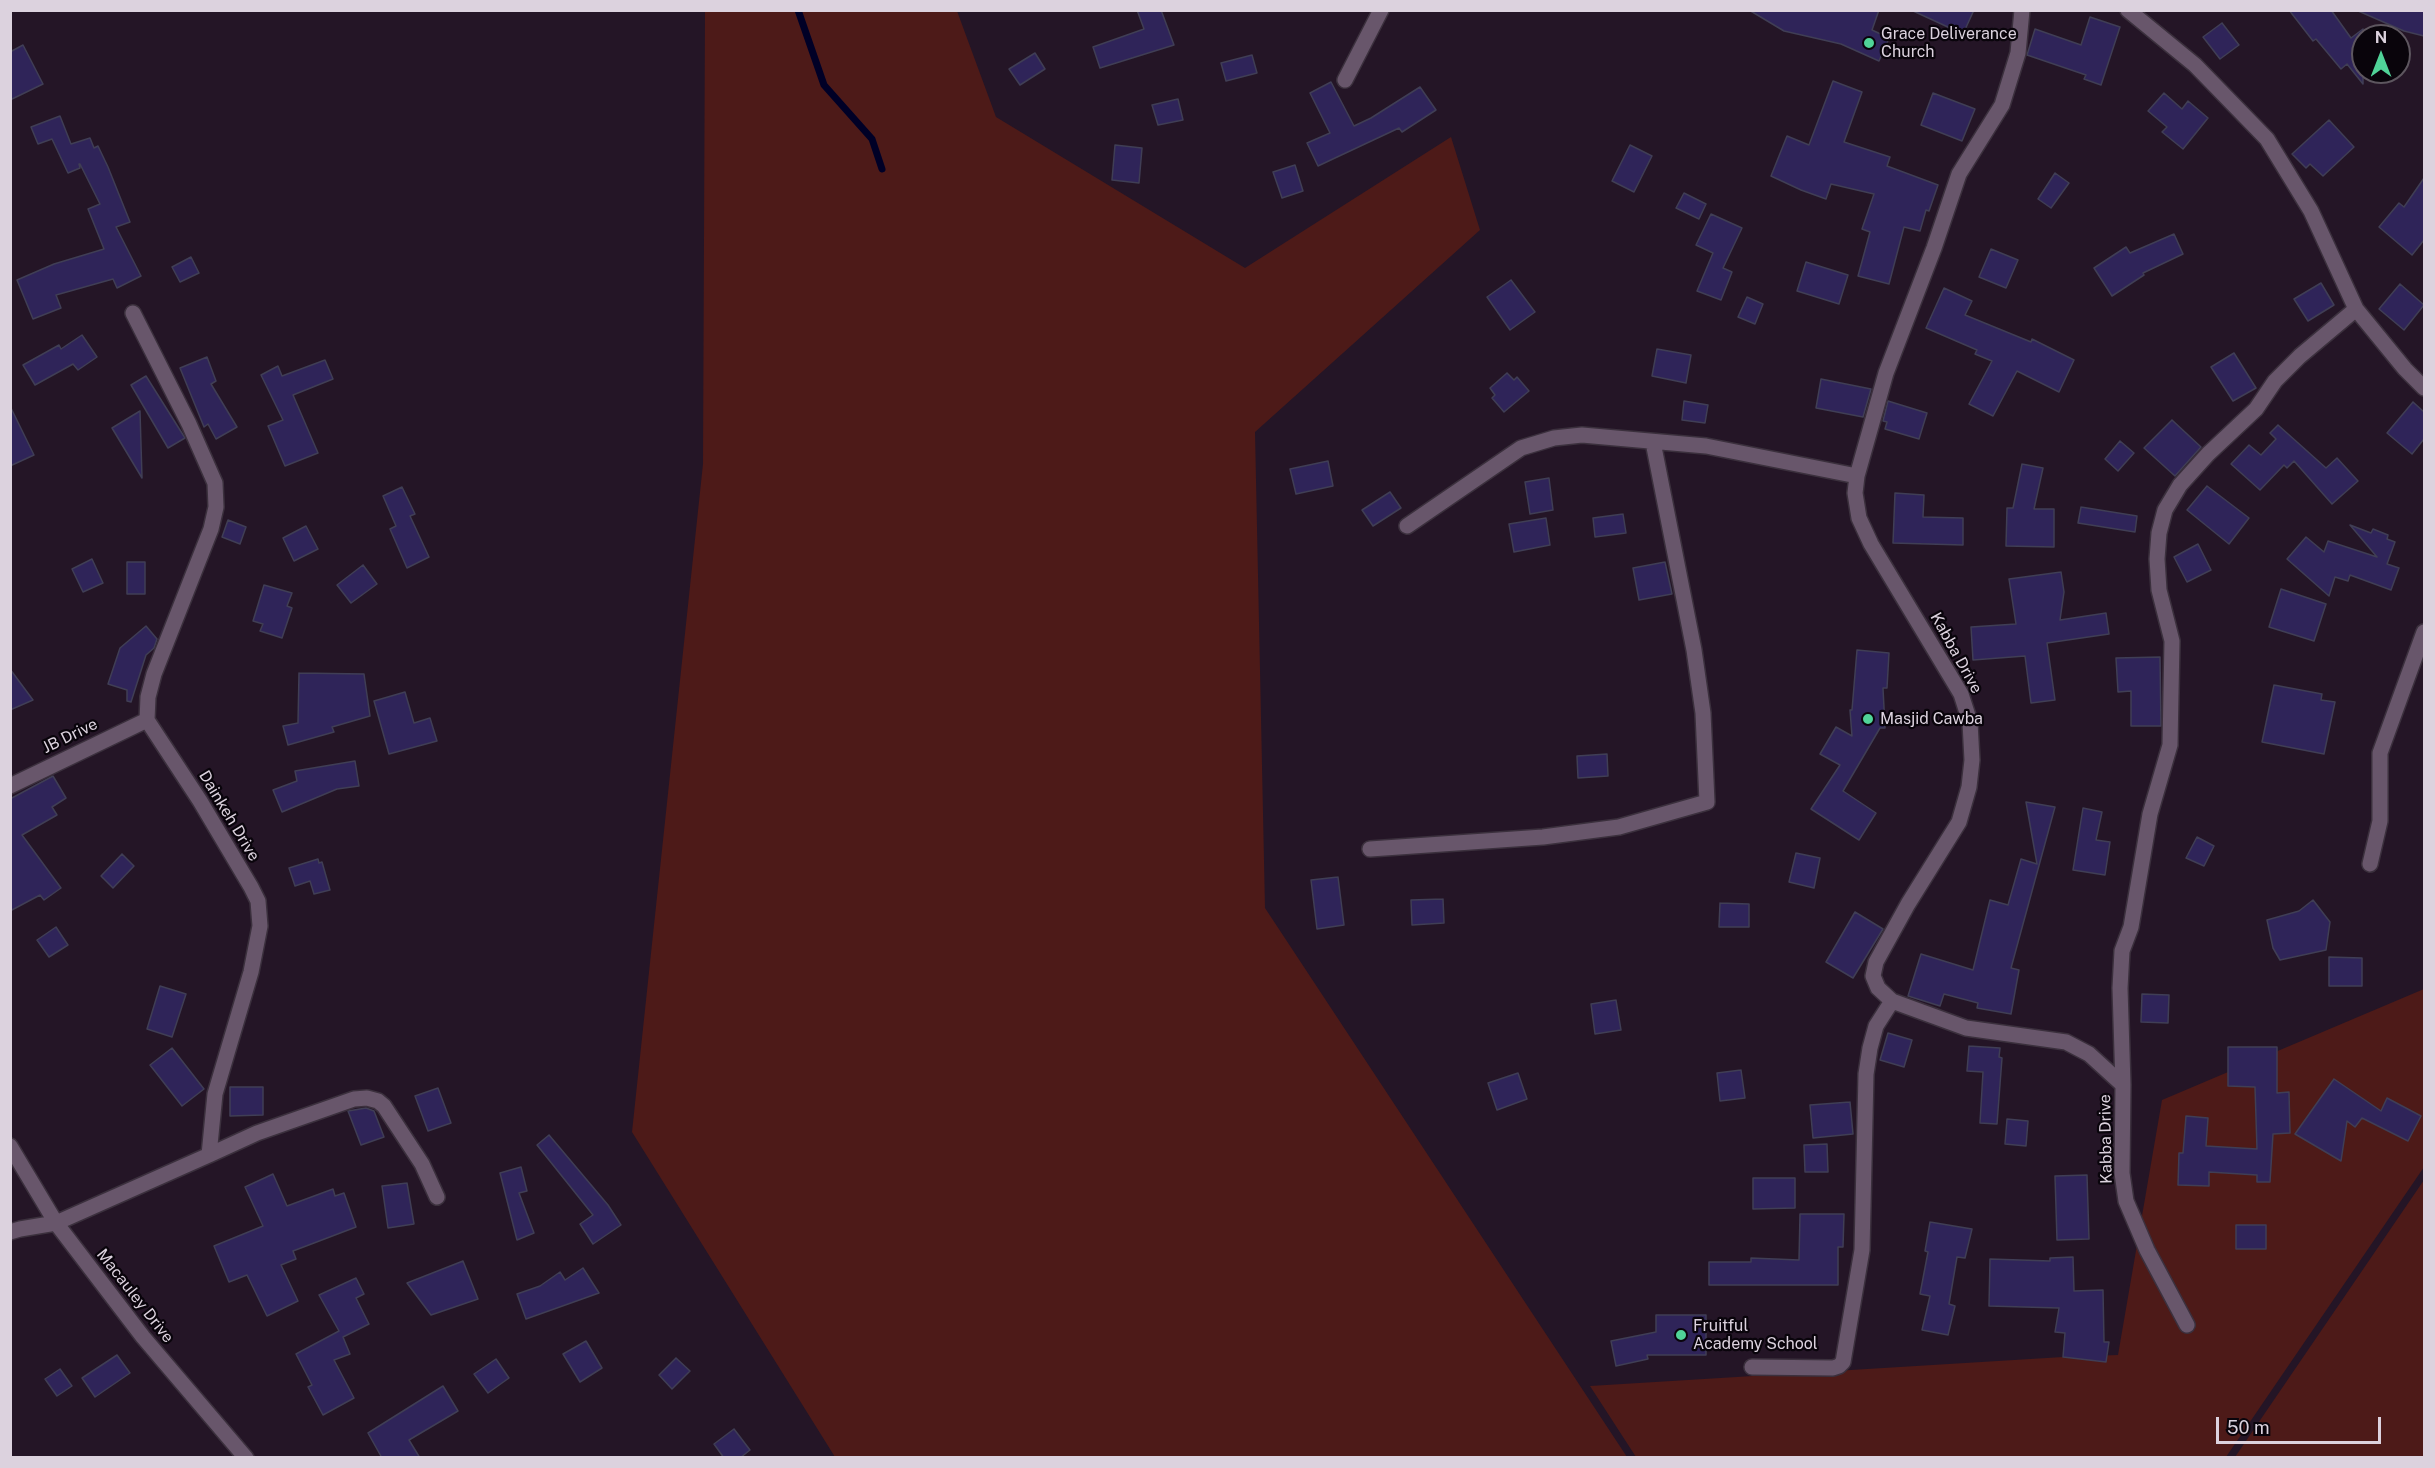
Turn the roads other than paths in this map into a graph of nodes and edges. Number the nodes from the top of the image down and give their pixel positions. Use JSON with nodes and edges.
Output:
{"nodes":[{"id":1,"x":1381,"y":10,"type":"edge"},
{"id":2,"x":2022,"y":10,"type":"edge"},
{"id":3,"x":2128,"y":10,"type":"edge"},
{"id":4,"x":1345,"y":80,"type":"dead end"},
{"id":5,"x":2356,"y":309,"type":"junction"},
{"id":6,"x":133,"y":314,"type":"dead end"},
{"id":7,"x":2424,"y":388,"type":"edge"},
{"id":8,"x":1653,"y":442,"type":"junction"},
{"id":9,"x":1857,"y":476,"type":"junction"},
{"id":10,"x":1407,"y":526,"type":"dead end"},
{"id":11,"x":2424,"y":632,"type":"edge"},
{"id":12,"x":147,"y":720,"type":"junction"},
{"id":13,"x":10,"y":786,"type":"edge"},
{"id":14,"x":1370,"y":849,"type":"dead end"},
{"id":15,"x":2370,"y":864,"type":"dead end"},
{"id":16,"x":1892,"y":1001,"type":"junction"},
{"id":17,"x":2123,"y":1085,"type":"junction"},
{"id":18,"x":10,"y":1146,"type":"edge"},
{"id":19,"x":209,"y":1155,"type":"junction"},
{"id":20,"x":437,"y":1197,"type":"dead end"},
{"id":21,"x":56,"y":1223,"type":"junction"},
{"id":22,"x":10,"y":1233,"type":"edge"},
{"id":23,"x":2187,"y":1325,"type":"dead end"},
{"id":24,"x":1752,"y":1368,"type":"dead end"},
{"id":25,"x":246,"y":1458,"type":"edge"}],
"edges":[{"from":1,"to":4,"type":"street"},
{"from":2,"to":9,"type":"street","name":"Kabba Drive"},
{"from":3,"to":5,"type":"street"},
{"from":5,"to":7,"type":"street"},
{"from":5,"to":17,"type":"street"},
{"from":6,"to":12,"type":"street"},
{"from":8,"to":9,"type":"street"},
{"from":8,"to":10,"type":"street"},
{"from":8,"to":14,"type":"street"},
{"from":9,"to":16,"type":"street","name":"Kabba Drive"},
{"from":11,"to":15,"type":"street"},
{"from":12,"to":13,"type":"street","name":"JB Drive"},
{"from":12,"to":19,"type":"street","name":"Dainkeh Drive"},
{"from":16,"to":17,"type":"street","name":"Kabba Drive"},
{"from":16,"to":24,"type":"street"},
{"from":17,"to":23,"type":"street","name":"Kabba Drive"},
{"from":18,"to":21,"type":"street","name":"Macauley Drive"},
{"from":19,"to":20,"type":"street"},
{"from":19,"to":21,"type":"street"},
{"from":21,"to":22,"type":"street"},
{"from":21,"to":25,"type":"street","name":"Macauley Drive"}]}
